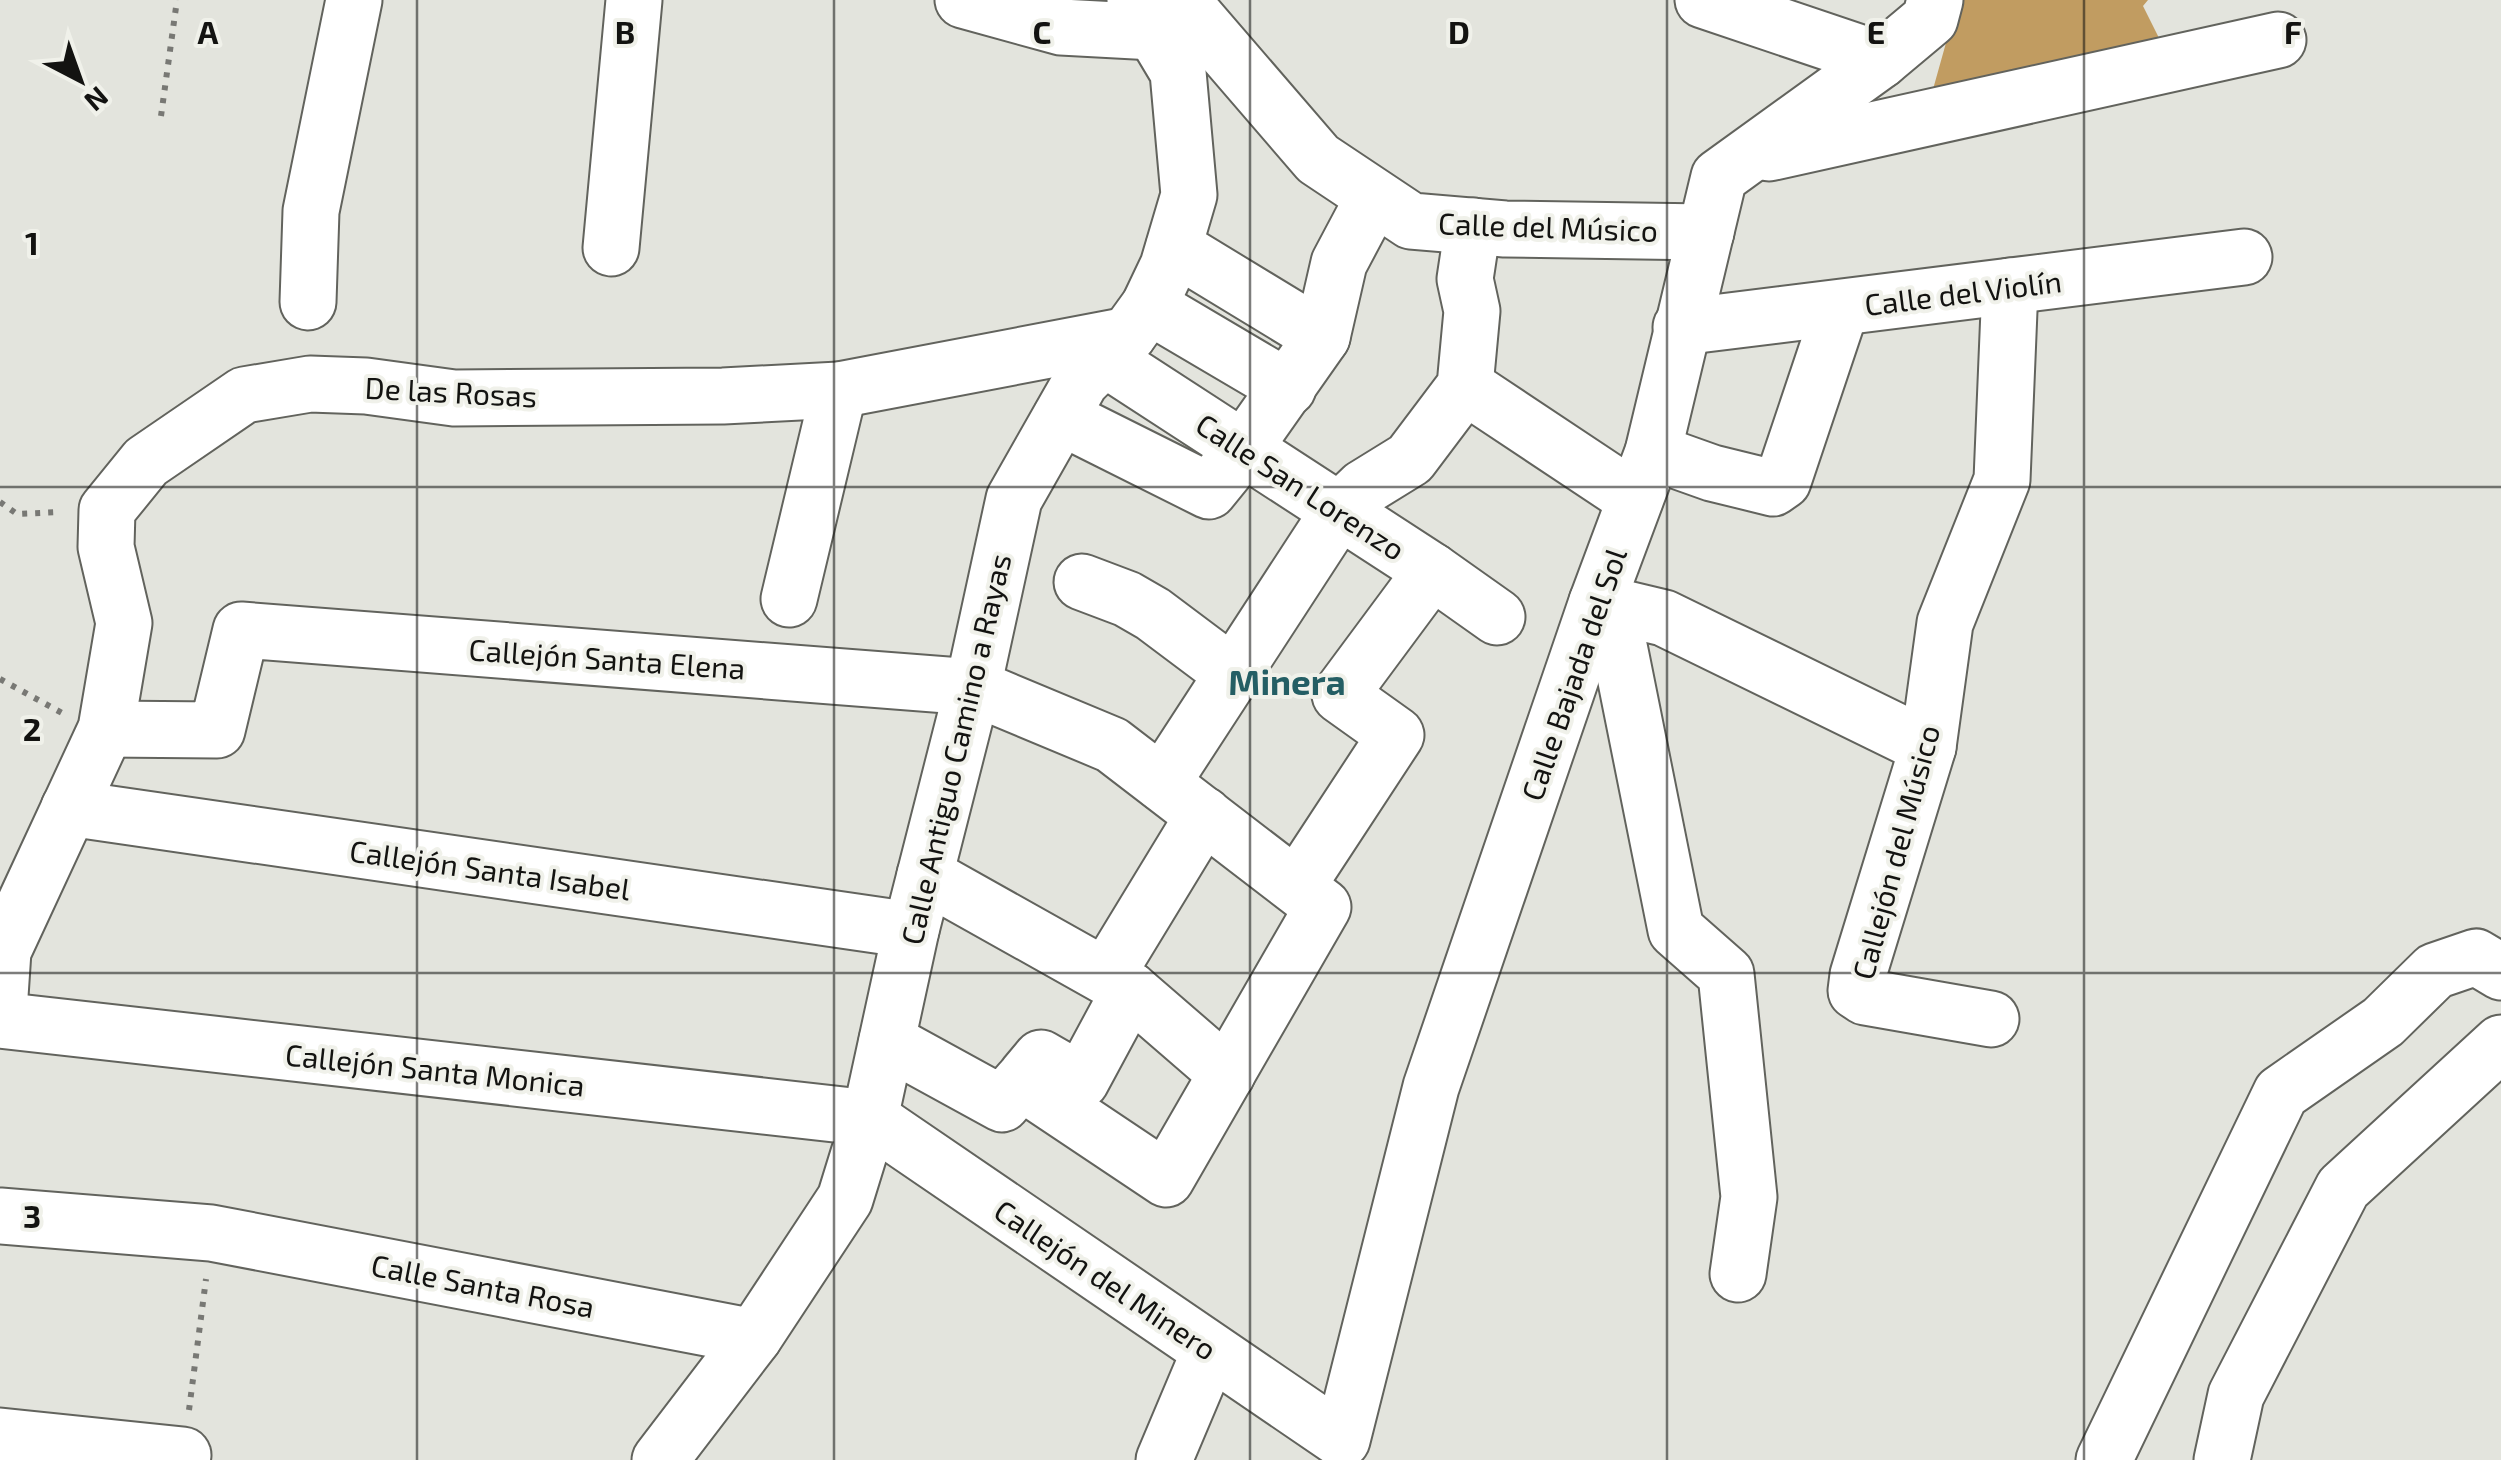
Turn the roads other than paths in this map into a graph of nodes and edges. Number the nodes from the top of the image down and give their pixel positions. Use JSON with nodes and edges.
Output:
{"nodes":[{"id":1,"x":354,"y":0,"type":"edge"},
{"id":2,"x":634,"y":0,"type":"edge"},
{"id":3,"x":963,"y":0,"type":"edge"},
{"id":4,"x":1704,"y":0,"type":"edge"},
{"id":5,"x":1935,"y":0,"type":"edge"},
{"id":6,"x":1156,"y":11,"type":"edge"},
{"id":7,"x":2278,"y":40,"type":"dead end"},
{"id":8,"x":1881,"y":60,"type":"junction"},
{"id":9,"x":1747,"y":158,"type":"junction"},
{"id":10,"x":1374,"y":196,"type":"junction"},
{"id":11,"x":1474,"y":226,"type":"junction"},
{"id":12,"x":1706,"y":232,"type":"junction"},
{"id":13,"x":1174,"y":247,"type":"junction"},
{"id":14,"x":612,"y":248,"type":"dead end"},
{"id":15,"x":2244,"y":257,"type":"dead end"},
{"id":16,"x":2010,"y":286,"type":"junction"},
{"id":17,"x":308,"y":302,"type":"dead end"},
{"id":18,"x":1841,"y":308,"type":"junction"},
{"id":19,"x":1681,"y":327,"type":"junction"},
{"id":20,"x":1127,"y":333,"type":"junction"},
{"id":21,"x":1322,"y":337,"type":"junction"},
{"id":22,"x":1465,"y":386,"type":"junction"},
{"id":23,"x":1288,"y":388,"type":"junction"},
{"id":24,"x":838,"y":390,"type":"junction"},
{"id":25,"x":1061,"y":417,"type":"junction"},
{"id":26,"x":1244,"y":448,"type":"junction"},
{"id":27,"x":1644,"y":476,"type":"junction"},
{"id":28,"x":1340,"y":511,"type":"junction"},
{"id":29,"x":1432,"y":570,"type":"junction"},
{"id":30,"x":1082,"y":582,"type":"dead end"},
{"id":31,"x":790,"y":598,"type":"dead end"},
{"id":32,"x":1604,"y":604,"type":"junction"},
{"id":33,"x":1497,"y":617,"type":"dead end"},
{"id":34,"x":1233,"y":674,"type":"junction"},
{"id":35,"x":973,"y":687,"type":"junction"},
{"id":36,"x":106,"y":729,"type":"junction"},
{"id":37,"x":1928,"y":747,"type":"junction"},
{"id":38,"x":1183,"y":799,"type":"junction"},
{"id":39,"x":69,"y":808,"type":"junction"},
{"id":40,"x":925,"y":876,"type":"junction"},
{"id":41,"x":1310,"y":896,"type":"junction"},
{"id":42,"x":911,"y":930,"type":"junction"},
{"id":43,"x":2501,"y":972,"type":"edge"},
{"id":44,"x":1118,"y":983,"type":"junction"},
{"id":45,"x":0,"y":996,"type":"edge"},
{"id":46,"x":1991,"y":1019,"type":"dead end"},
{"id":47,"x":0,"y":1020,"type":"edge"},
{"id":48,"x":886,"y":1041,"type":"junction"},
{"id":49,"x":2501,"y":1042,"type":"edge"},
{"id":50,"x":1227,"y":1074,"type":"junction"},
{"id":51,"x":1022,"y":1082,"type":"junction"},
{"id":52,"x":870,"y":1118,"type":"junction"},
{"id":53,"x":0,"y":1216,"type":"edge"},
{"id":54,"x":1738,"y":1274,"type":"dead end"},
{"id":55,"x":754,"y":1337,"type":"junction"},
{"id":56,"x":1210,"y":1351,"type":"junction"},
{"id":57,"x":0,"y":1436,"type":"edge"},
{"id":58,"x":1342,"y":1440,"type":"joint"},
{"id":59,"x":183,"y":1455,"type":"road end"},
{"id":60,"x":660,"y":1460,"type":"edge"},
{"id":61,"x":1164,"y":1460,"type":"edge"},
{"id":62,"x":2104,"y":1460,"type":"edge"},
{"id":63,"x":2222,"y":1460,"type":"edge"}],
"edges":[{"from":1,"to":17,"type":"street"},
{"from":2,"to":14,"type":"street"},
{"from":3,"to":6,"type":"street"},
{"from":4,"to":8,"type":"street"},
{"from":5,"to":8,"type":"street","name":"Calle Bajada del Sol"},
{"from":6,"to":10,"type":"street","name":"Calle del Músico"},
{"from":6,"to":13,"type":"street","name":"Calle Antiguo Camino a Rayas"},
{"from":7,"to":9,"type":"street"},
{"from":8,"to":9,"type":"street","name":"Calle Bajada del Sol"},
{"from":9,"to":12,"type":"street","name":"Calle Bajada del Sol"},
{"from":10,"to":11,"type":"street","name":"Calle del Músico"},
{"from":10,"to":21,"type":"street"},
{"from":11,"to":12,"type":"street","name":"Calle del Músico"},
{"from":11,"to":22,"type":"street"},
{"from":12,"to":19,"type":"street","name":"Calle Bajada del Sol"},
{"from":13,"to":20,"type":"street","name":"Calle Antiguo Camino a Rayas"},
{"from":13,"to":21,"type":"street"},
{"from":15,"to":16,"type":"street","name":"Calle del Violín"},
{"from":16,"to":18,"type":"street","name":"Calle del Violín"},
{"from":16,"to":37,"type":"street","name":"Callejón del Músico"},
{"from":18,"to":19,"type":"street","name":"Calle del Violín"},
{"from":18,"to":27,"type":"street"},
{"from":19,"to":27,"type":"street","name":"Calle Bajada del Sol"},
{"from":20,"to":23,"type":"street"},
{"from":20,"to":24,"type":"street","name":"De las Rosas"},
{"from":20,"to":25,"type":"street","name":"Calle Antiguo Camino a Rayas"},
{"from":20,"to":26,"type":"street","name":"Calle San Lorenzo"},
{"from":21,"to":23,"type":"street"},
{"from":22,"to":27,"type":"street"},
{"from":22,"to":28,"type":"street"},
{"from":23,"to":26,"type":"street"},
{"from":24,"to":31,"type":"street"},
{"from":24,"to":36,"type":"street","name":"De las Rosas"},
{"from":25,"to":26,"type":"street"},
{"from":25,"to":35,"type":"street","name":"Calle Antiguo Camino a Rayas"},
{"from":26,"to":28,"type":"street","name":"Calle San Lorenzo"},
{"from":27,"to":32,"type":"street","name":"Calle Bajada del Sol"},
{"from":28,"to":29,"type":"street","name":"Calle San Lorenzo"},
{"from":28,"to":34,"type":"street"},
{"from":29,"to":33,"type":"street","name":"Calle San Lorenzo"},
{"from":29,"to":41,"type":"street"},
{"from":30,"to":34,"type":"street"},
{"from":32,"to":37,"type":"street"},
{"from":32,"to":54,"type":"street"},
{"from":32,"to":58,"type":"street","name":"Calle Bajada del Sol"},
{"from":34,"to":38,"type":"street"},
{"from":35,"to":36,"type":"street","name":"Callejón Santa Elena"},
{"from":35,"to":38,"type":"street","name":"Callejón Santa Elena"},
{"from":35,"to":40,"type":"street","name":"Calle Antiguo Camino a Rayas"},
{"from":36,"to":39,"type":"street"},
{"from":37,"to":46,"type":"street","name":"Callejón del Músico"},
{"from":38,"to":41,"type":"street","name":"Callejón Santa Elena"},
{"from":38,"to":44,"type":"street"},
{"from":39,"to":42,"type":"street","name":"Callejón Santa Isabel"},
{"from":39,"to":45,"type":"street"},
{"from":40,"to":42,"type":"street","name":"Calle Antiguo Camino a Rayas"},
{"from":40,"to":44,"type":"street"},
{"from":41,"to":50,"type":"street"},
{"from":42,"to":48,"type":"street","name":"Calle Antiguo Camino a Rayas"},
{"from":43,"to":62,"type":"street"},
{"from":44,"to":50,"type":"street"},
{"from":44,"to":51,"type":"street"},
{"from":47,"to":52,"type":"street","name":"Callejón Santa Monica"},
{"from":48,"to":51,"type":"street"},
{"from":48,"to":52,"type":"street","name":"Calle Antiguo Camino a Rayas"},
{"from":49,"to":63,"type":"street"},
{"from":50,"to":51,"type":"street"},
{"from":52,"to":55,"type":"street","name":"Calle Antiguo Camino a Rayas"},
{"from":52,"to":56,"type":"street","name":"Callejón del Minero"},
{"from":53,"to":55,"type":"street","name":"Calle Santa Rosa"},
{"from":55,"to":60,"type":"street","name":"Calle Antiguo Camino a Rayas"},
{"from":56,"to":58,"type":"street","name":"Callejón del Minero"},
{"from":56,"to":61,"type":"street"},
{"from":57,"to":59,"type":"street"}]}
